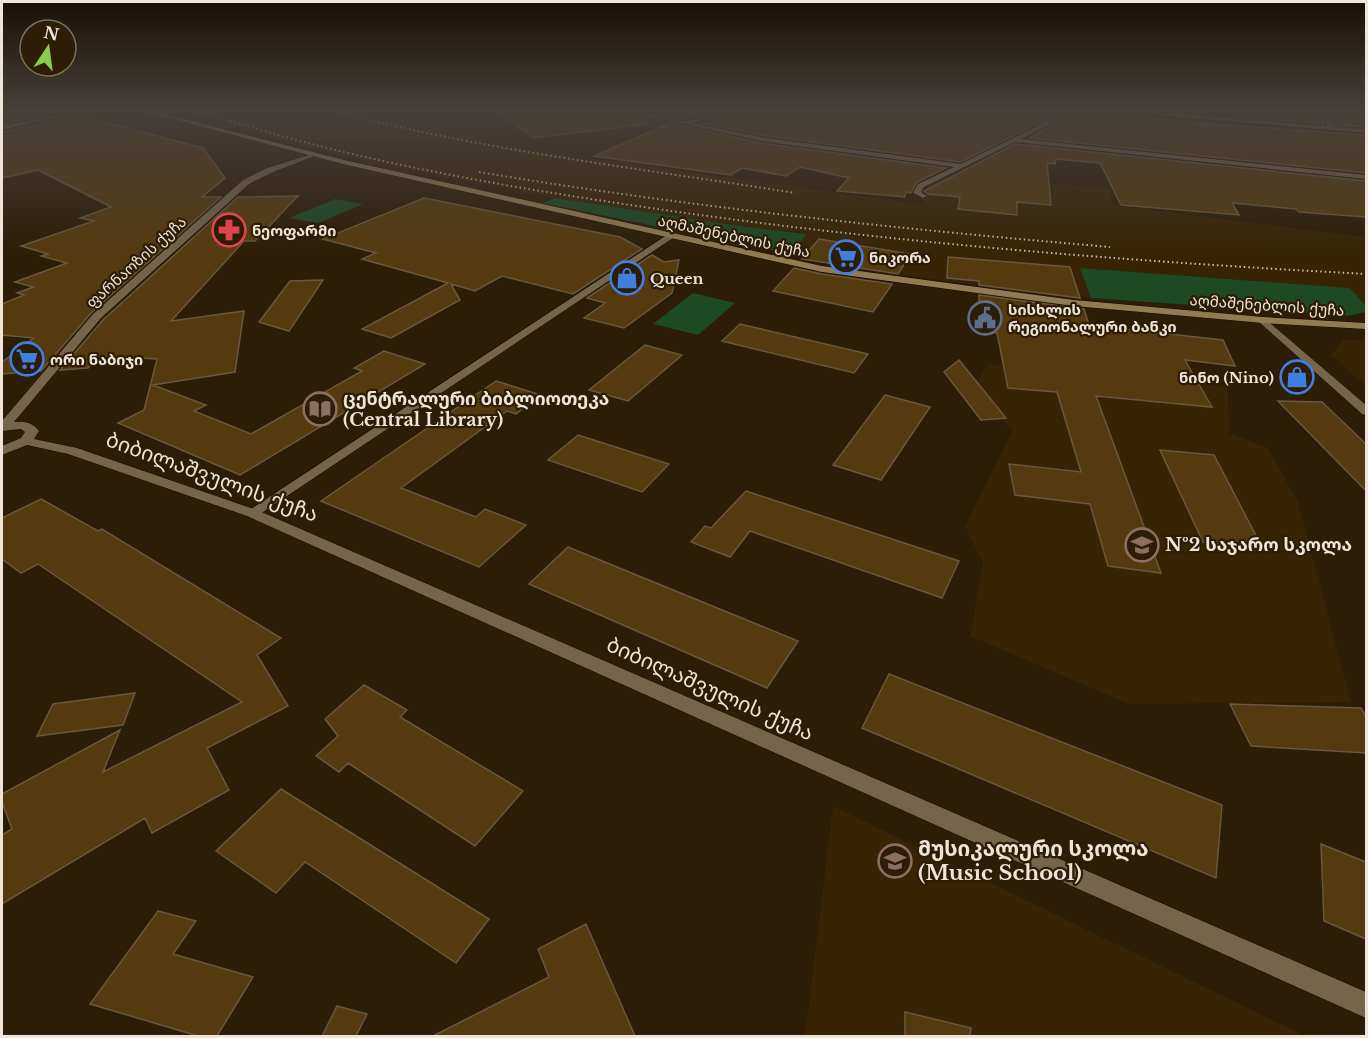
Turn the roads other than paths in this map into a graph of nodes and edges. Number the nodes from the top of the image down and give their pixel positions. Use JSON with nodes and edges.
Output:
{"nodes":[{"id":1,"x":302,"y":158,"type":"edge"},
{"id":2,"x":333,"y":158,"type":"edge"},
{"id":3,"x":906,"y":158,"type":"edge"},
{"id":4,"x":978,"y":158,"type":"edge"},
{"id":5,"x":1190,"y":158,"type":"edge"},
{"id":6,"x":963,"y":166,"type":"junction"},
{"id":7,"x":1366,"y":177,"type":"edge"},
{"id":8,"x":923,"y":196,"type":"dead end"},
{"id":9,"x":670,"y":236,"type":"junction"},
{"id":10,"x":1263,"y":320,"type":"junction"},
{"id":11,"x":1366,"y":326,"type":"edge"},
{"id":12,"x":1366,"y":411,"type":"edge"},
{"id":13,"x":3,"y":426,"type":"edge"},
{"id":14,"x":26,"y":441,"type":"junction"},
{"id":15,"x":2,"y":451,"type":"edge"},
{"id":16,"x":252,"y":513,"type":"junction"},
{"id":17,"x":1366,"y":1005,"type":"edge"}],
"edges":[{"from":1,"to":13,"type":"street","name":"ფარნაოზის ქუჩა"},
{"from":2,"to":9,"type":"main road","name":"აღმაშენებლის ქუჩა"},
{"from":3,"to":6,"type":"street"},
{"from":4,"to":6,"type":"street"},
{"from":5,"to":7,"type":"street"},
{"from":6,"to":8,"type":"street"},
{"from":9,"to":10,"type":"main road","name":"აღმაშენებლის ქუჩა"},
{"from":9,"to":16,"type":"street"},
{"from":10,"to":11,"type":"main road","name":"აღმაშენებლის ქუჩა"},
{"from":10,"to":12,"type":"street"},
{"from":13,"to":14,"type":"street"},
{"from":14,"to":15,"type":"street"},
{"from":14,"to":16,"type":"street","name":"ბიბილაშვულის ქუჩა"},
{"from":16,"to":17,"type":"street","name":"ბიბილაშვულის ქუჩა"}]}
